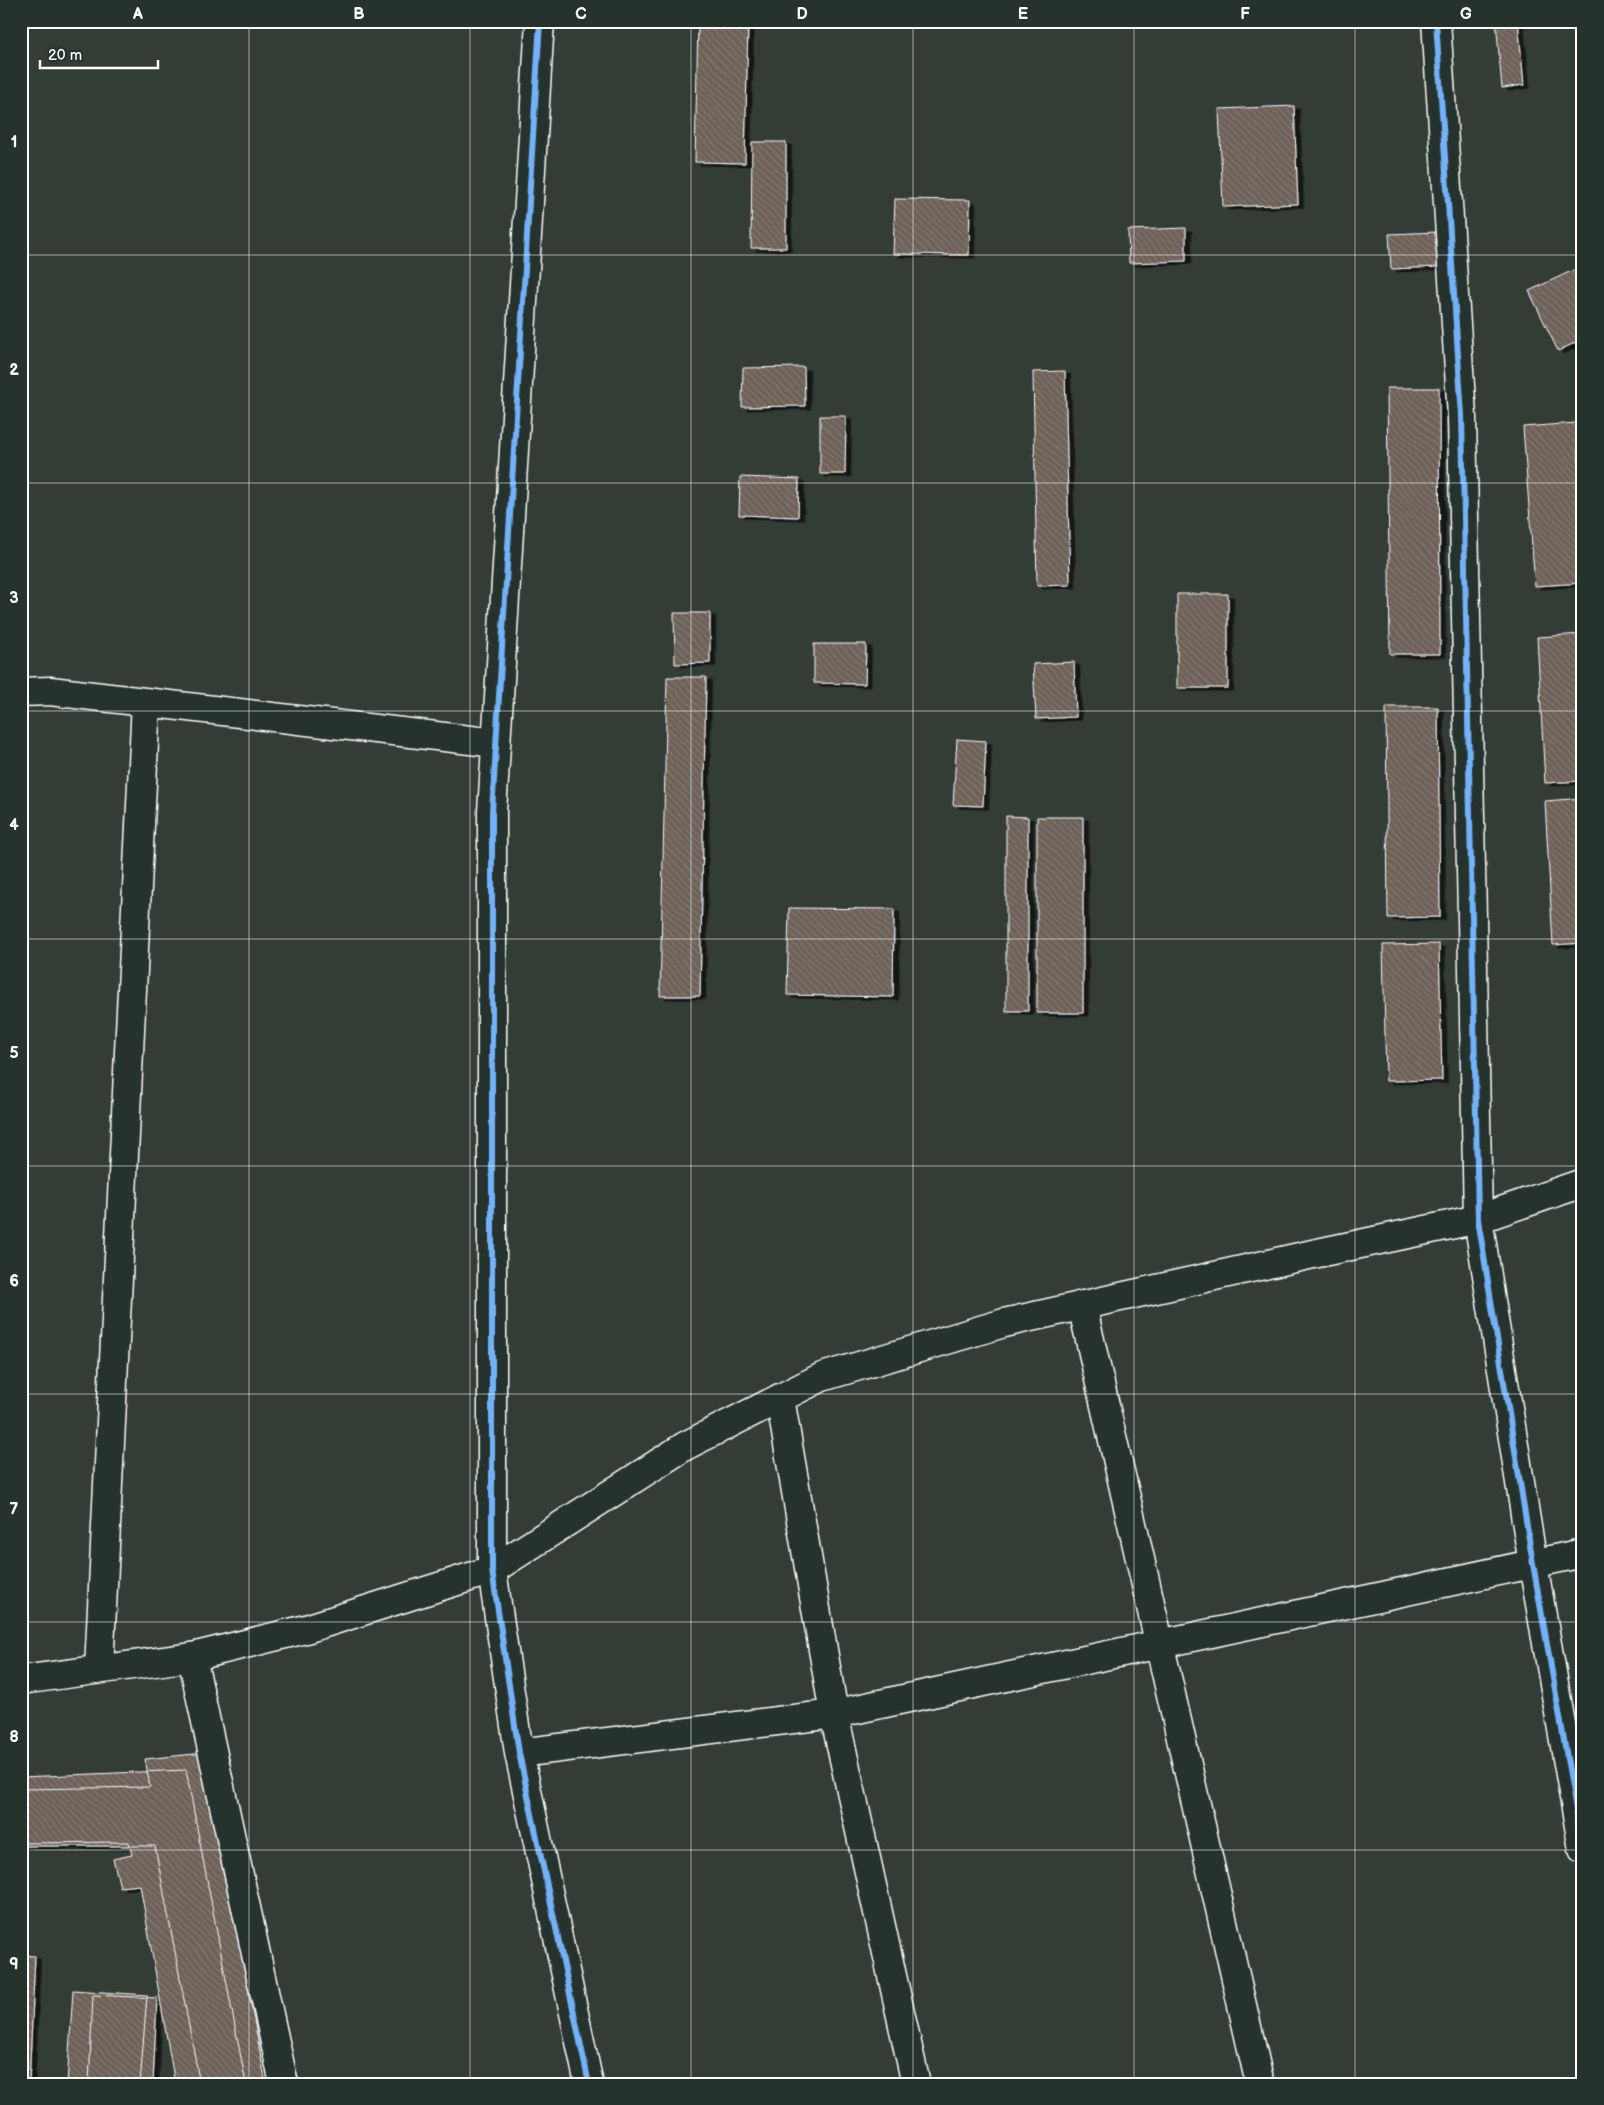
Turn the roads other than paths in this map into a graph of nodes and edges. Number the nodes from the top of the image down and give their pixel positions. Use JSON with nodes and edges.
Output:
{"nodes":[{"id":1,"x":540,"y":21,"type":"edge"},
{"id":2,"x":1436,"y":21,"type":"edge"},
{"id":3,"x":21,"y":692,"type":"edge"},
{"id":4,"x":146,"y":702,"type":"junction"},
{"id":5,"x":496,"y":743,"type":"junction"},
{"id":6,"x":1583,"y":1183,"type":"edge"},
{"id":7,"x":1478,"y":1219,"type":"junction"},
{"id":8,"x":1082,"y":1305,"type":"junction"},
{"id":9,"x":780,"y":1398,"type":"junction"},
{"id":10,"x":1583,"y":1553,"type":"edge"},
{"id":11,"x":1533,"y":1564,"type":"junction"},
{"id":12,"x":492,"y":1570,"type":"junction"},
{"id":13,"x":1160,"y":1644,"type":"junction"},
{"id":14,"x":192,"y":1657,"type":"junction"},
{"id":15,"x":98,"y":1669,"type":"junction"},
{"id":16,"x":21,"y":1680,"type":"edge"},
{"id":17,"x":834,"y":1714,"type":"junction"},
{"id":18,"x":520,"y":1753,"type":"junction"},
{"id":19,"x":1583,"y":1849,"type":"edge"},
{"id":20,"x":284,"y":2084,"type":"edge"},
{"id":21,"x":589,"y":2084,"type":"edge"},
{"id":22,"x":916,"y":2084,"type":"edge"},
{"id":23,"x":1260,"y":2084,"type":"edge"}],
"edges":[{"from":1,"to":5,"type":"street"},
{"from":2,"to":7,"type":"street"},
{"from":3,"to":4,"type":"street"},
{"from":4,"to":5,"type":"street"},
{"from":4,"to":15,"type":"street"},
{"from":5,"to":12,"type":"street"},
{"from":6,"to":7,"type":"street"},
{"from":7,"to":8,"type":"street"},
{"from":7,"to":11,"type":"street"},
{"from":8,"to":9,"type":"street"},
{"from":8,"to":13,"type":"street"},
{"from":9,"to":12,"type":"street"},
{"from":9,"to":17,"type":"street"},
{"from":10,"to":11,"type":"street"},
{"from":11,"to":13,"type":"street"},
{"from":11,"to":19,"type":"street"},
{"from":12,"to":14,"type":"street"},
{"from":12,"to":18,"type":"street"},
{"from":13,"to":17,"type":"street"},
{"from":13,"to":23,"type":"street"},
{"from":14,"to":15,"type":"street"},
{"from":14,"to":20,"type":"street"},
{"from":15,"to":16,"type":"street"},
{"from":17,"to":18,"type":"street"},
{"from":17,"to":22,"type":"street"},
{"from":18,"to":21,"type":"street"}]}
